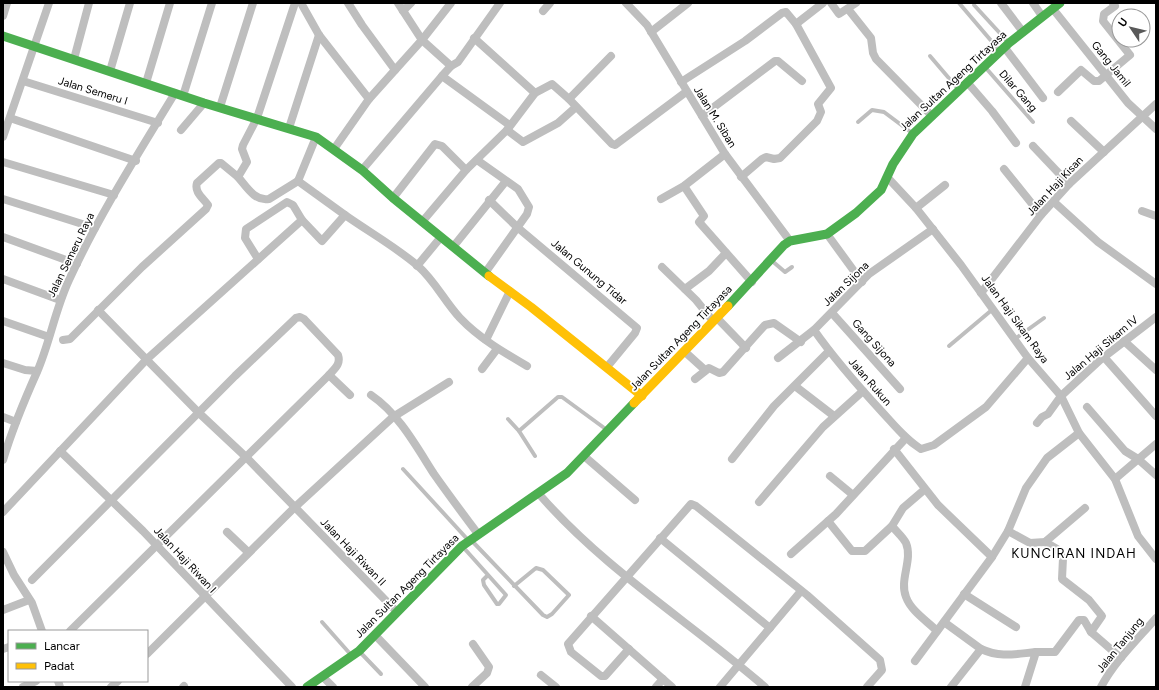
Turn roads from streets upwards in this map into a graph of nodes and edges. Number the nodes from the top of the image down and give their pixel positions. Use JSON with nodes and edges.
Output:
{"nodes":[{"id":1,"x":7,"y":3,"type":"edge"},
{"id":2,"x":49,"y":3,"type":"edge"},
{"id":3,"x":89,"y":3,"type":"edge"},
{"id":4,"x":130,"y":3,"type":"edge"},
{"id":5,"x":170,"y":3,"type":"edge"},
{"id":6,"x":212,"y":3,"type":"edge"},
{"id":7,"x":253,"y":3,"type":"edge"},
{"id":8,"x":295,"y":3,"type":"edge"},
{"id":9,"x":301,"y":3,"type":"edge"},
{"id":10,"x":348,"y":3,"type":"edge"},
{"id":11,"x":398,"y":3,"type":"edge"},
{"id":12,"x":411,"y":3,"type":"edge"},
{"id":13,"x":451,"y":3,"type":"edge"},
{"id":14,"x":500,"y":3,"type":"edge"},
{"id":15,"x":550,"y":3,"type":"edge"},
{"id":16,"x":688,"y":3,"type":"edge"},
{"id":17,"x":823,"y":3,"type":"edge"},
{"id":18,"x":831,"y":3,"type":"edge"},
{"id":19,"x":856,"y":3,"type":"edge"},
{"id":20,"x":1002,"y":3,"type":"edge"},
{"id":21,"x":1033,"y":3,"type":"edge"},
{"id":22,"x":1114,"y":3,"type":"edge"},
{"id":23,"x":628,"y":4,"type":"edge"},
{"id":24,"x":1056,"y":6,"type":"edge"},
{"id":25,"x":848,"y":9,"type":"junction"},
{"id":26,"x":543,"y":10,"type":"dead end"},
{"id":27,"x":404,"y":11,"type":"junction"},
{"id":28,"x":3,"y":16,"type":"edge"},
{"id":29,"x":1042,"y":16,"type":"junction"},
{"id":30,"x":796,"y":24,"type":"junction"},
{"id":31,"x":651,"y":32,"type":"junction"},
{"id":32,"x":1023,"y":32,"type":"junction"},
{"id":33,"x":319,"y":35,"type":"junction"},
{"id":34,"x":3,"y":36,"type":"edge"},
{"id":35,"x":474,"y":38,"type":"junction"},
{"id":36,"x":422,"y":40,"type":"junction"},
{"id":37,"x":35,"y":45,"type":"junction"},
{"id":38,"x":1005,"y":48,"type":"junction"},
{"id":39,"x":611,"y":56,"type":"dead end"},
{"id":40,"x":74,"y":59,"type":"junction"},
{"id":41,"x":451,"y":66,"type":"junction"},
{"id":42,"x":395,"y":70,"type":"junction"},
{"id":43,"x":110,"y":71,"type":"junction"},
{"id":44,"x":442,"y":76,"type":"junction"},
{"id":45,"x":1106,"y":76,"type":"junction"},
{"id":46,"x":802,"y":81,"type":"dead end"},
{"id":47,"x":23,"y":82,"type":"junction"},
{"id":48,"x":681,"y":82,"type":"junction"},
{"id":49,"x":968,"y":82,"type":"junction"},
{"id":50,"x":146,"y":83,"type":"junction"},
{"id":51,"x":686,"y":92,"type":"junction"},
{"id":52,"x":1058,"y":92,"type":"dead end"},
{"id":53,"x":179,"y":94,"type":"junction"},
{"id":54,"x":535,"y":94,"type":"junction"},
{"id":55,"x":1043,"y":98,"type":"dead end"},
{"id":56,"x":369,"y":99,"type":"junction"},
{"id":57,"x":569,"y":99,"type":"junction"},
{"id":58,"x":204,"y":103,"type":"junction"},
{"id":59,"x":1156,"y":104,"type":"edge"},
{"id":60,"x":576,"y":107,"type":"junction"},
{"id":61,"x":220,"y":108,"type":"junction"},
{"id":62,"x":702,"y":116,"type":"junction"},
{"id":63,"x":932,"y":116,"type":"junction"},
{"id":64,"x":1142,"y":117,"type":"junction"},
{"id":65,"x":10,"y":118,"type":"junction"},
{"id":66,"x":257,"y":118,"type":"junction"},
{"id":67,"x":1071,"y":121,"type":"dead end"},
{"id":68,"x":158,"y":122,"type":"junction"},
{"id":69,"x":289,"y":128,"type":"junction"},
{"id":70,"x":508,"y":129,"type":"junction"},
{"id":71,"x":1156,"y":129,"type":"edge"},
{"id":72,"x":181,"y":130,"type":"dead end"},
{"id":73,"x":3,"y":134,"type":"edge"},
{"id":74,"x":316,"y":137,"type":"junction"},
{"id":75,"x":1016,"y":143,"type":"dead end"},
{"id":76,"x":1033,"y":146,"type":"dead end"},
{"id":77,"x":334,"y":149,"type":"junction"},
{"id":78,"x":1104,"y":152,"type":"junction"},
{"id":79,"x":725,"y":154,"type":"junction"},
{"id":80,"x":477,"y":160,"type":"junction"},
{"id":81,"x":136,"y":161,"type":"junction"},
{"id":82,"x":3,"y":162,"type":"edge"},
{"id":83,"x":363,"y":168,"type":"junction"},
{"id":84,"x":1004,"y":169,"type":"dead end"},
{"id":85,"x":466,"y":170,"type":"junction"},
{"id":86,"x":238,"y":177,"type":"junction"},
{"id":87,"x":742,"y":177,"type":"junction"},
{"id":88,"x":888,"y":178,"type":"junction"},
{"id":89,"x":298,"y":181,"type":"junction"},
{"id":90,"x":506,"y":181,"type":"junction"},
{"id":91,"x":1070,"y":184,"type":"junction"},
{"id":92,"x":684,"y":186,"type":"junction"},
{"id":93,"x":945,"y":186,"type":"dead end"},
{"id":94,"x":114,"y":195,"type":"junction"},
{"id":95,"x":392,"y":198,"type":"junction"},
{"id":96,"x":3,"y":199,"type":"edge"},
{"id":97,"x":661,"y":199,"type":"dead end"},
{"id":98,"x":489,"y":200,"type":"junction"},
{"id":99,"x":1054,"y":202,"type":"junction"},
{"id":100,"x":916,"y":208,"type":"junction"},
{"id":101,"x":1142,"y":211,"type":"dead end"},
{"id":102,"x":1041,"y":215,"type":"junction"},
{"id":103,"x":345,"y":216,"type":"junction"},
{"id":104,"x":1156,"y":216,"type":"edge"},
{"id":105,"x":302,"y":220,"type":"junction"},
{"id":106,"x":422,"y":222,"type":"junction"},
{"id":107,"x":517,"y":227,"type":"junction"},
{"id":108,"x":95,"y":228,"type":"junction"},
{"id":109,"x":933,"y":229,"type":"junction"},
{"id":110,"x":827,"y":234,"type":"junction"},
{"id":111,"x":3,"y":237,"type":"edge"},
{"id":112,"x":441,"y":237,"type":"junction"},
{"id":113,"x":790,"y":241,"type":"junction"},
{"id":114,"x":453,"y":247,"type":"junction"},
{"id":115,"x":726,"y":254,"type":"junction"},
{"id":116,"x":258,"y":259,"type":"junction"},
{"id":117,"x":77,"y":264,"type":"junction"},
{"id":118,"x":418,"y":266,"type":"junction"},
{"id":119,"x":662,"y":267,"type":"dead end"},
{"id":120,"x":485,"y":273,"type":"junction"},
{"id":121,"x":3,"y":279,"type":"edge"},
{"id":122,"x":752,"y":282,"type":"junction"},
{"id":123,"x":862,"y":282,"type":"junction"},
{"id":124,"x":1156,"y":284,"type":"edge"},
{"id":125,"x":685,"y":289,"type":"junction"},
{"id":126,"x":510,"y":291,"type":"junction"},
{"id":127,"x":981,"y":293,"type":"junction"},
{"id":128,"x":60,"y":300,"type":"junction"},
{"id":129,"x":98,"y":310,"type":"junction"},
{"id":130,"x":832,"y":313,"type":"junction"},
{"id":131,"x":1156,"y":317,"type":"edge"},
{"id":132,"x":715,"y":320,"type":"junction"},
{"id":133,"x":3,"y":321,"type":"edge"},
{"id":134,"x":814,"y":330,"type":"junction"},
{"id":135,"x":49,"y":337,"type":"junction"},
{"id":136,"x":63,"y":340,"type":"dead end"},
{"id":137,"x":486,"y":340,"type":"junction"},
{"id":138,"x":1124,"y":341,"type":"junction"},
{"id":139,"x":801,"y":342,"type":"junction"},
{"id":140,"x":746,"y":348,"type":"junction"},
{"id":141,"x":497,"y":349,"type":"junction"},
{"id":142,"x":684,"y":351,"type":"junction"},
{"id":143,"x":829,"y":351,"type":"junction"},
{"id":144,"x":1104,"y":357,"type":"junction"},
{"id":145,"x":778,"y":358,"type":"dead end"},
{"id":146,"x":1028,"y":358,"type":"junction"},
{"id":147,"x":147,"y":359,"type":"junction"},
{"id":148,"x":3,"y":363,"type":"edge"},
{"id":149,"x":527,"y":366,"type":"dead end"},
{"id":150,"x":607,"y":367,"type":"junction"},
{"id":151,"x":482,"y":369,"type":"dead end"},
{"id":152,"x":705,"y":370,"type":"junction"},
{"id":153,"x":1156,"y":370,"type":"edge"},
{"id":154,"x":37,"y":371,"type":"junction"},
{"id":155,"x":329,"y":375,"type":"junction"},
{"id":156,"x":695,"y":379,"type":"dead end"},
{"id":157,"x":449,"y":382,"type":"dead end"},
{"id":158,"x":795,"y":386,"type":"junction"},
{"id":159,"x":900,"y":389,"type":"dead end"},
{"id":160,"x":863,"y":391,"type":"junction"},
{"id":161,"x":350,"y":395,"type":"dead end"},
{"id":162,"x":371,"y":396,"type":"dead end"},
{"id":163,"x":642,"y":396,"type":"junction"},
{"id":164,"x":1061,"y":396,"type":"junction"},
{"id":165,"x":1087,"y":407,"type":"dead end"},
{"id":166,"x":199,"y":413,"type":"junction"},
{"id":167,"x":834,"y":416,"type":"junction"},
{"id":168,"x":1156,"y":416,"type":"edge"},
{"id":169,"x":3,"y":417,"type":"edge"},
{"id":170,"x":393,"y":417,"type":"junction"},
{"id":171,"x":16,"y":422,"type":"junction"},
{"id":172,"x":1037,"y":423,"type":"dead end"},
{"id":173,"x":1079,"y":433,"type":"junction"},
{"id":174,"x":906,"y":438,"type":"junction"},
{"id":175,"x":1156,"y":444,"type":"edge"},
{"id":176,"x":5,"y":448,"type":"edge"},
{"id":177,"x":894,"y":449,"type":"junction"},
{"id":178,"x":60,"y":451,"type":"junction"},
{"id":179,"x":584,"y":456,"type":"junction"},
{"id":180,"x":247,"y":458,"type":"junction"},
{"id":181,"x":732,"y":459,"type":"dead end"},
{"id":182,"x":1138,"y":459,"type":"junction"},
{"id":183,"x":3,"y":460,"type":"edge"},
{"id":184,"x":1156,"y":475,"type":"edge"},
{"id":185,"x":830,"y":476,"type":"dead end"},
{"id":186,"x":1115,"y":479,"type":"junction"},
{"id":187,"x":924,"y":490,"type":"junction"},
{"id":188,"x":539,"y":494,"type":"junction"},
{"id":189,"x":853,"y":495,"type":"junction"},
{"id":190,"x":635,"y":500,"type":"dead end"},
{"id":191,"x":111,"y":502,"type":"junction"},
{"id":192,"x":759,"y":502,"type":"dead end"},
{"id":193,"x":294,"y":508,"type":"junction"},
{"id":194,"x":1085,"y":508,"type":"dead end"},
{"id":195,"x":3,"y":512,"type":"edge"},
{"id":196,"x":828,"y":521,"type":"junction"},
{"id":197,"x":892,"y":526,"type":"junction"},
{"id":198,"x":1008,"y":531,"type":"junction"},
{"id":199,"x":227,"y":532,"type":"dead end"},
{"id":200,"x":478,"y":534,"type":"junction"},
{"id":201,"x":660,"y":538,"type":"junction"},
{"id":202,"x":1045,"y":542,"type":"junction"},
{"id":203,"x":156,"y":545,"type":"junction"},
{"id":204,"x":3,"y":552,"type":"edge"},
{"id":205,"x":248,"y":552,"type":"junction"},
{"id":206,"x":791,"y":554,"type":"dead end"},
{"id":207,"x":992,"y":557,"type":"junction"},
{"id":208,"x":1156,"y":559,"type":"edge"},
{"id":209,"x":5,"y":563,"type":"edge"},
{"id":210,"x":627,"y":576,"type":"junction"},
{"id":211,"x":32,"y":580,"type":"dead end"},
{"id":212,"x":801,"y":591,"type":"junction"},
{"id":213,"x":964,"y":594,"type":"junction"},
{"id":214,"x":204,"y":596,"type":"junction"},
{"id":215,"x":29,"y":600,"type":"junction"},
{"id":216,"x":3,"y":610,"type":"edge"},
{"id":217,"x":397,"y":612,"type":"junction"},
{"id":218,"x":591,"y":616,"type":"junction"},
{"id":219,"x":1156,"y":618,"type":"edge"},
{"id":220,"x":944,"y":622,"type":"junction"},
{"id":221,"x":1016,"y":627,"type":"dead end"},
{"id":222,"x":770,"y":628,"type":"junction"},
{"id":223,"x":42,"y":630,"type":"edge"},
{"id":224,"x":71,"y":630,"type":"edge"},
{"id":225,"x":937,"y":631,"type":"junction"},
{"id":226,"x":1091,"y":632,"type":"junction"},
{"id":227,"x":375,"y":635,"type":"junction"},
{"id":228,"x":473,"y":644,"type":"dead end"},
{"id":229,"x":629,"y":649,"type":"junction"},
{"id":230,"x":981,"y":649,"type":"junction"},
{"id":231,"x":1036,"y":652,"type":"junction"},
{"id":232,"x":148,"y":653,"type":"edge"},
{"id":233,"x":1121,"y":658,"type":"junction"},
{"id":234,"x":915,"y":661,"type":"dead end"},
{"id":235,"x":738,"y":665,"type":"junction"},
{"id":236,"x":541,"y":675,"type":"dead end"},
{"id":237,"x":323,"y":677,"type":"junction"},
{"id":238,"x":663,"y":679,"type":"junction"},
{"id":239,"x":34,"y":682,"type":"edge"},
{"id":240,"x":23,"y":687,"type":"edge"},
{"id":241,"x":292,"y":687,"type":"edge"},
{"id":242,"x":307,"y":687,"type":"edge"},
{"id":243,"x":333,"y":687,"type":"edge"},
{"id":244,"x":425,"y":687,"type":"edge"},
{"id":245,"x":472,"y":687,"type":"edge"},
{"id":246,"x":556,"y":687,"type":"edge"},
{"id":247,"x":656,"y":687,"type":"edge"},
{"id":248,"x":672,"y":687,"type":"edge"},
{"id":249,"x":720,"y":687,"type":"edge"},
{"id":250,"x":765,"y":687,"type":"edge"},
{"id":251,"x":867,"y":687,"type":"edge"},
{"id":252,"x":951,"y":687,"type":"edge"},
{"id":253,"x":1025,"y":687,"type":"edge"},
{"id":254,"x":1101,"y":687,"type":"edge"}],
"edges":[{"from":1,"to":28,"type":"street"},
{"from":2,"to":37,"type":"street"},
{"from":3,"to":40,"type":"street"},
{"from":4,"to":43,"type":"street"},
{"from":5,"to":50,"type":"street"},
{"from":6,"to":53,"type":"street","name":"Jalan Semeru Raya"},
{"from":7,"to":61,"type":"street"},
{"from":8,"to":66,"type":"street"},
{"from":9,"to":33,"type":"street"},
{"from":10,"to":42,"type":"street"},
{"from":11,"to":27,"type":"street"},
{"from":12,"to":27,"type":"street"},
{"from":13,"to":36,"type":"street"},
{"from":14,"to":35,"type":"street"},
{"from":15,"to":26,"type":"street"},
{"from":16,"to":31,"type":"street"},
{"from":17,"to":30,"type":"street"},
{"from":18,"to":25,"type":"street"},
{"from":19,"to":25,"type":"street"},
{"from":20,"to":32,"type":"street"},
{"from":21,"to":29,"type":"street"},
{"from":22,"to":45,"type":"street"},
{"from":23,"to":31,"type":"street","name":"Jalan M. Siban"},
{"from":24,"to":29,"type":"main road","name":"Jalan Sultan Ageng Tirtayasa"},
{"from":24,"to":45,"type":"street","name":"Gang Jamil"},
{"from":25,"to":63,"type":"street"},
{"from":27,"to":36,"type":"street"},
{"from":29,"to":32,"type":"main road","name":"Jalan Sultan Ageng Tirtayasa"},
{"from":30,"to":48,"type":"street"},
{"from":30,"to":87,"type":"street"},
{"from":31,"to":48,"type":"street","name":"Jalan M. Siban"},
{"from":32,"to":38,"type":"main road","name":"Jalan Sultan Ageng Tirtayasa"},
{"from":33,"to":56,"type":"street"},
{"from":33,"to":69,"type":"street"},
{"from":34,"to":37,"type":"main road"},
{"from":35,"to":41,"type":"street"},
{"from":35,"to":54,"type":"street"},
{"from":36,"to":41,"type":"street"},
{"from":36,"to":42,"type":"street"},
{"from":37,"to":40,"type":"main road"},
{"from":37,"to":47,"type":"street"},
{"from":38,"to":49,"type":"main road","name":"Jalan Sultan Ageng Tirtayasa"},
{"from":38,"to":55,"type":"street"},
{"from":39,"to":57,"type":"street"},
{"from":40,"to":43,"type":"main road"},
{"from":41,"to":44,"type":"street"},
{"from":42,"to":56,"type":"street"},
{"from":43,"to":50,"type":"main road"},
{"from":44,"to":70,"type":"street"},
{"from":44,"to":83,"type":"street"},
{"from":45,"to":52,"type":"street"},
{"from":45,"to":64,"type":"street","name":"Gang Jamil"},
{"from":46,"to":62,"type":"street"},
{"from":47,"to":65,"type":"street"},
{"from":47,"to":68,"type":"street","name":"Jalan Semeru I"},
{"from":48,"to":51,"type":"street","name":"Jalan M. Siban"},
{"from":49,"to":63,"type":"main road","name":"Jalan Sultan Ageng Tirtayasa"},
{"from":49,"to":75,"type":"street"},
{"from":50,"to":53,"type":"main road"},
{"from":51,"to":60,"type":"street"},
{"from":51,"to":62,"type":"street","name":"Jalan M. Siban"},
{"from":53,"to":58,"type":"main road"},
{"from":53,"to":68,"type":"street","name":"Jalan Semeru Raya"},
{"from":54,"to":57,"type":"street"},
{"from":54,"to":70,"type":"street"},
{"from":56,"to":77,"type":"street"},
{"from":57,"to":60,"type":"street"},
{"from":58,"to":61,"type":"main road"},
{"from":58,"to":72,"type":"street"},
{"from":59,"to":64,"type":"street","name":"Jalan Haji Kisan"},
{"from":60,"to":70,"type":"street"},
{"from":61,"to":66,"type":"main road"},
{"from":62,"to":79,"type":"street","name":"Jalan M. Siban"},
{"from":63,"to":88,"type":"main road","name":"Jalan Sultan Ageng Tirtayasa"},
{"from":64,"to":71,"type":"street","name":"Gang Jamil"},
{"from":64,"to":78,"type":"street","name":"Jalan Haji Kisan"},
{"from":65,"to":73,"type":"street"},
{"from":65,"to":81,"type":"street"},
{"from":66,"to":69,"type":"main road"},
{"from":66,"to":86,"type":"street"},
{"from":67,"to":78,"type":"street"},
{"from":68,"to":81,"type":"street","name":"Jalan Semeru Raya"},
{"from":69,"to":74,"type":"main road"},
{"from":70,"to":80,"type":"street"},
{"from":74,"to":77,"type":"main road"},
{"from":74,"to":89,"type":"street"},
{"from":76,"to":91,"type":"street"},
{"from":77,"to":83,"type":"main road"},
{"from":78,"to":91,"type":"street","name":"Jalan Haji Kisan"},
{"from":79,"to":87,"type":"street","name":"Jalan M. Siban"},
{"from":79,"to":92,"type":"street"},
{"from":80,"to":85,"type":"street"},
{"from":80,"to":90,"type":"street"},
{"from":81,"to":94,"type":"street","name":"Jalan Semeru Raya"},
{"from":82,"to":94,"type":"street"},
{"from":83,"to":95,"type":"main road"},
{"from":84,"to":102,"type":"street"},
{"from":85,"to":95,"type":"street"},
{"from":85,"to":106,"type":"street"},
{"from":86,"to":89,"type":"street"},
{"from":86,"to":129,"type":"street"},
{"from":87,"to":113,"type":"street","name":"Jalan M. Siban"},
{"from":88,"to":100,"type":"street","name":"Jalan Haji Sikam Raya"},
{"from":88,"to":110,"type":"main road","name":"Jalan Sultan Ageng Tirtayasa"},
{"from":89,"to":103,"type":"street"},
{"from":90,"to":98,"type":"street"},
{"from":90,"to":107,"type":"street"},
{"from":91,"to":99,"type":"street","name":"Jalan Haji Kisan"},
{"from":92,"to":97,"type":"street"},
{"from":92,"to":115,"type":"street"},
{"from":93,"to":100,"type":"street"},
{"from":94,"to":108,"type":"street","name":"Jalan Semeru Raya"},
{"from":95,"to":106,"type":"main road"},
{"from":96,"to":108,"type":"street"},
{"from":98,"to":107,"type":"street","name":"Jalan Gunung Tidar"},
{"from":98,"to":114,"type":"street"},
{"from":99,"to":102,"type":"street","name":"Jalan Haji Kisan"},
{"from":99,"to":124,"type":"street"},
{"from":100,"to":109,"type":"street","name":"Jalan Haji Sikam Raya"},
{"from":101,"to":104,"type":"street"},
{"from":102,"to":127,"type":"street","name":"Jalan Haji Kisan"},
{"from":103,"to":105,"type":"street"},
{"from":103,"to":118,"type":"street"},
{"from":105,"to":116,"type":"street"},
{"from":105,"to":116,"type":"street"},
{"from":106,"to":112,"type":"main road"},
{"from":107,"to":120,"type":"street"},
{"from":107,"to":150,"type":"street","name":"Jalan Gunung Tidar"},
{"from":108,"to":117,"type":"street","name":"Jalan Semeru Raya"},
{"from":109,"to":123,"type":"street","name":"Jalan Sijona"},
{"from":109,"to":127,"type":"street","name":"Jalan Haji Sikam Raya"},
{"from":110,"to":113,"type":"main road","name":"Jalan Sultan Ageng Tirtayasa"},
{"from":110,"to":123,"type":"street"},
{"from":111,"to":117,"type":"street"},
{"from":112,"to":114,"type":"main road"},
{"from":112,"to":118,"type":"street"},
{"from":113,"to":122,"type":"main road","name":"Jalan Sultan Ageng Tirtayasa"},
{"from":114,"to":120,"type":"main road"},
{"from":115,"to":122,"type":"street"},
{"from":115,"to":125,"type":"street"},
{"from":116,"to":147,"type":"street"},
{"from":117,"to":128,"type":"street","name":"Jalan Semeru Raya"},
{"from":118,"to":137,"type":"street"},
{"from":119,"to":125,"type":"street"},
{"from":120,"to":126,"type":"main road"},
{"from":121,"to":128,"type":"street"},
{"from":122,"to":132,"type":"main road","name":"Jalan Sultan Ageng Tirtayasa"},
{"from":123,"to":130,"type":"street","name":"Jalan Sijona"},
{"from":125,"to":132,"type":"street"},
{"from":126,"to":137,"type":"street"},
{"from":126,"to":150,"type":"main road"},
{"from":127,"to":146,"type":"street","name":"Jalan Haji Sikam Raya"},
{"from":128,"to":135,"type":"street","name":"Jalan Semeru Raya"},
{"from":129,"to":136,"type":"street"},
{"from":129,"to":147,"type":"street","name":"Jalan Haji Riwan II"},
{"from":130,"to":134,"type":"street","name":"Jalan Sijona"},
{"from":130,"to":159,"type":"street","name":"Gang Sijona"},
{"from":131,"to":138,"type":"street","name":"Jalan Haji Sikam IV"},
{"from":132,"to":140,"type":"street"},
{"from":132,"to":142,"type":"main road","name":"Jalan Sultan Ageng Tirtayasa"},
{"from":133,"to":135,"type":"street"},
{"from":134,"to":139,"type":"street","name":"Jalan Sijona"},
{"from":134,"to":143,"type":"street","name":"Jalan Rukun"},
{"from":135,"to":154,"type":"street","name":"Jalan Semeru Raya"},
{"from":137,"to":141,"type":"street"},
{"from":138,"to":144,"type":"street","name":"Jalan Haji Sikam IV"},
{"from":138,"to":153,"type":"street"},
{"from":139,"to":140,"type":"street"},
{"from":139,"to":145,"type":"street","name":"Jalan Sijona"},
{"from":140,"to":152,"type":"street"},
{"from":141,"to":149,"type":"street"},
{"from":141,"to":151,"type":"street"},
{"from":142,"to":152,"type":"street"},
{"from":142,"to":163,"type":"main road","name":"Jalan Sultan Ageng Tirtayasa"},
{"from":143,"to":158,"type":"street"},
{"from":143,"to":160,"type":"street","name":"Jalan Rukun"},
{"from":144,"to":164,"type":"street","name":"Jalan Haji Sikam IV"},
{"from":144,"to":168,"type":"street"},
{"from":146,"to":164,"type":"street","name":"Jalan Haji Sikam Raya"},
{"from":146,"to":174,"type":"street","name":"Jalan Rukun"},
{"from":147,"to":166,"type":"street","name":"Jalan Haji Riwan II"},
{"from":147,"to":178,"type":"street"},
{"from":148,"to":154,"type":"street"},
{"from":150,"to":163,"type":"main road"},
{"from":152,"to":156,"type":"street"},
{"from":154,"to":171,"type":"street","name":"Jalan Semeru Raya"},
{"from":155,"to":161,"type":"street"},
{"from":155,"to":166,"type":"street"},
{"from":155,"to":180,"type":"street"},
{"from":157,"to":170,"type":"street"},
{"from":158,"to":167,"type":"street"},
{"from":158,"to":181,"type":"street"},
{"from":160,"to":167,"type":"street"},
{"from":160,"to":174,"type":"street","name":"Jalan Rukun"},
{"from":162,"to":170,"type":"street"},
{"from":163,"to":179,"type":"main road","name":"Jalan Sultan Ageng Tirtayasa"},
{"from":164,"to":172,"type":"street","name":"Jalan Haji Sikam IV"},
{"from":164,"to":173,"type":"street","name":"Jalan Haji Sikam Raya"},
{"from":165,"to":182,"type":"street"},
{"from":166,"to":180,"type":"street","name":"Jalan Haji Riwan II"},
{"from":166,"to":191,"type":"street"},
{"from":167,"to":192,"type":"street"},
{"from":169,"to":171,"type":"street"},
{"from":170,"to":193,"type":"street"},
{"from":170,"to":200,"type":"street"},
{"from":171,"to":176,"type":"street","name":"Jalan Semeru Raya"},
{"from":173,"to":186,"type":"street","name":"Jalan Haji Sikam Raya"},
{"from":173,"to":198,"type":"street"},
{"from":174,"to":177,"type":"street"},
{"from":175,"to":182,"type":"street"},
{"from":176,"to":183,"type":"street","name":"Jalan Semeru Raya"},
{"from":177,"to":187,"type":"street"},
{"from":177,"to":189,"type":"street"},
{"from":178,"to":191,"type":"street","name":"Jalan Haji Riwan I"},
{"from":178,"to":195,"type":"street"},
{"from":179,"to":188,"type":"main road","name":"Jalan Sultan Ageng Tirtayasa"},
{"from":179,"to":190,"type":"street"},
{"from":180,"to":193,"type":"street","name":"Jalan Haji Riwan II"},
{"from":180,"to":203,"type":"street"},
{"from":182,"to":184,"type":"street"},
{"from":182,"to":186,"type":"street"},
{"from":185,"to":189,"type":"street"},
{"from":186,"to":208,"type":"street","name":"Jalan Haji Sikam Raya"},
{"from":187,"to":197,"type":"street"},
{"from":187,"to":207,"type":"street"},
{"from":188,"to":200,"type":"main road","name":"Jalan Sultan Ageng Tirtayasa"},
{"from":188,"to":210,"type":"street"},
{"from":189,"to":196,"type":"street"},
{"from":191,"to":203,"type":"street","name":"Jalan Haji Riwan I"},
{"from":191,"to":211,"type":"street"},
{"from":193,"to":205,"type":"street"},
{"from":193,"to":217,"type":"street","name":"Jalan Haji Riwan II"},
{"from":194,"to":202,"type":"street"},
{"from":196,"to":197,"type":"street"},
{"from":196,"to":206,"type":"street"},
{"from":197,"to":225,"type":"street"},
{"from":198,"to":202,"type":"street"},
{"from":198,"to":207,"type":"street"},
{"from":199,"to":205,"type":"street"},
{"from":200,"to":217,"type":"main road","name":"Jalan Sultan Ageng Tirtayasa"},
{"from":201,"to":210,"type":"street"},
{"from":201,"to":212,"type":"street"},
{"from":201,"to":222,"type":"street"},
{"from":202,"to":226,"type":"street"},
{"from":203,"to":214,"type":"street","name":"Jalan Haji Riwan I"},
{"from":203,"to":224,"type":"street"},
{"from":204,"to":209,"type":"street"},
{"from":205,"to":214,"type":"street"},
{"from":207,"to":213,"type":"street"},
{"from":209,"to":215,"type":"street"},
{"from":210,"to":218,"type":"street"},
{"from":210,"to":235,"type":"street"},
{"from":212,"to":222,"type":"street"},
{"from":212,"to":251,"type":"street"},
{"from":213,"to":220,"type":"street"},
{"from":213,"to":221,"type":"street"},
{"from":214,"to":232,"type":"street"},
{"from":214,"to":241,"type":"street","name":"Jalan Haji Riwan I"},
{"from":215,"to":216,"type":"street"},
{"from":215,"to":223,"type":"street"},
{"from":217,"to":227,"type":"main road","name":"Jalan Sultan Ageng Tirtayasa"},
{"from":218,"to":229,"type":"street"},
{"from":218,"to":229,"type":"street"},
{"from":219,"to":233,"type":"street","name":"Jalan Tanjung"},
{"from":220,"to":225,"type":"street"},
{"from":220,"to":230,"type":"street"},
{"from":222,"to":235,"type":"street"},
{"from":225,"to":234,"type":"street"},
{"from":226,"to":231,"type":"street"},
{"from":226,"to":233,"type":"street"},
{"from":227,"to":237,"type":"main road","name":"Jalan Sultan Ageng Tirtayasa"},
{"from":227,"to":244,"type":"street"},
{"from":228,"to":245,"type":"street"},
{"from":229,"to":238,"type":"street"},
{"from":230,"to":231,"type":"street"},
{"from":230,"to":252,"type":"street"},
{"from":231,"to":253,"type":"street"},
{"from":233,"to":254,"type":"street","name":"Jalan Tanjung"},
{"from":235,"to":249,"type":"street"},
{"from":235,"to":250,"type":"street"},
{"from":236,"to":246,"type":"street"},
{"from":237,"to":242,"type":"main road","name":"Jalan Sultan Ageng Tirtayasa"},
{"from":237,"to":243,"type":"street"},
{"from":238,"to":247,"type":"street"},
{"from":238,"to":248,"type":"street"},
{"from":239,"to":240,"type":"street"}]}
